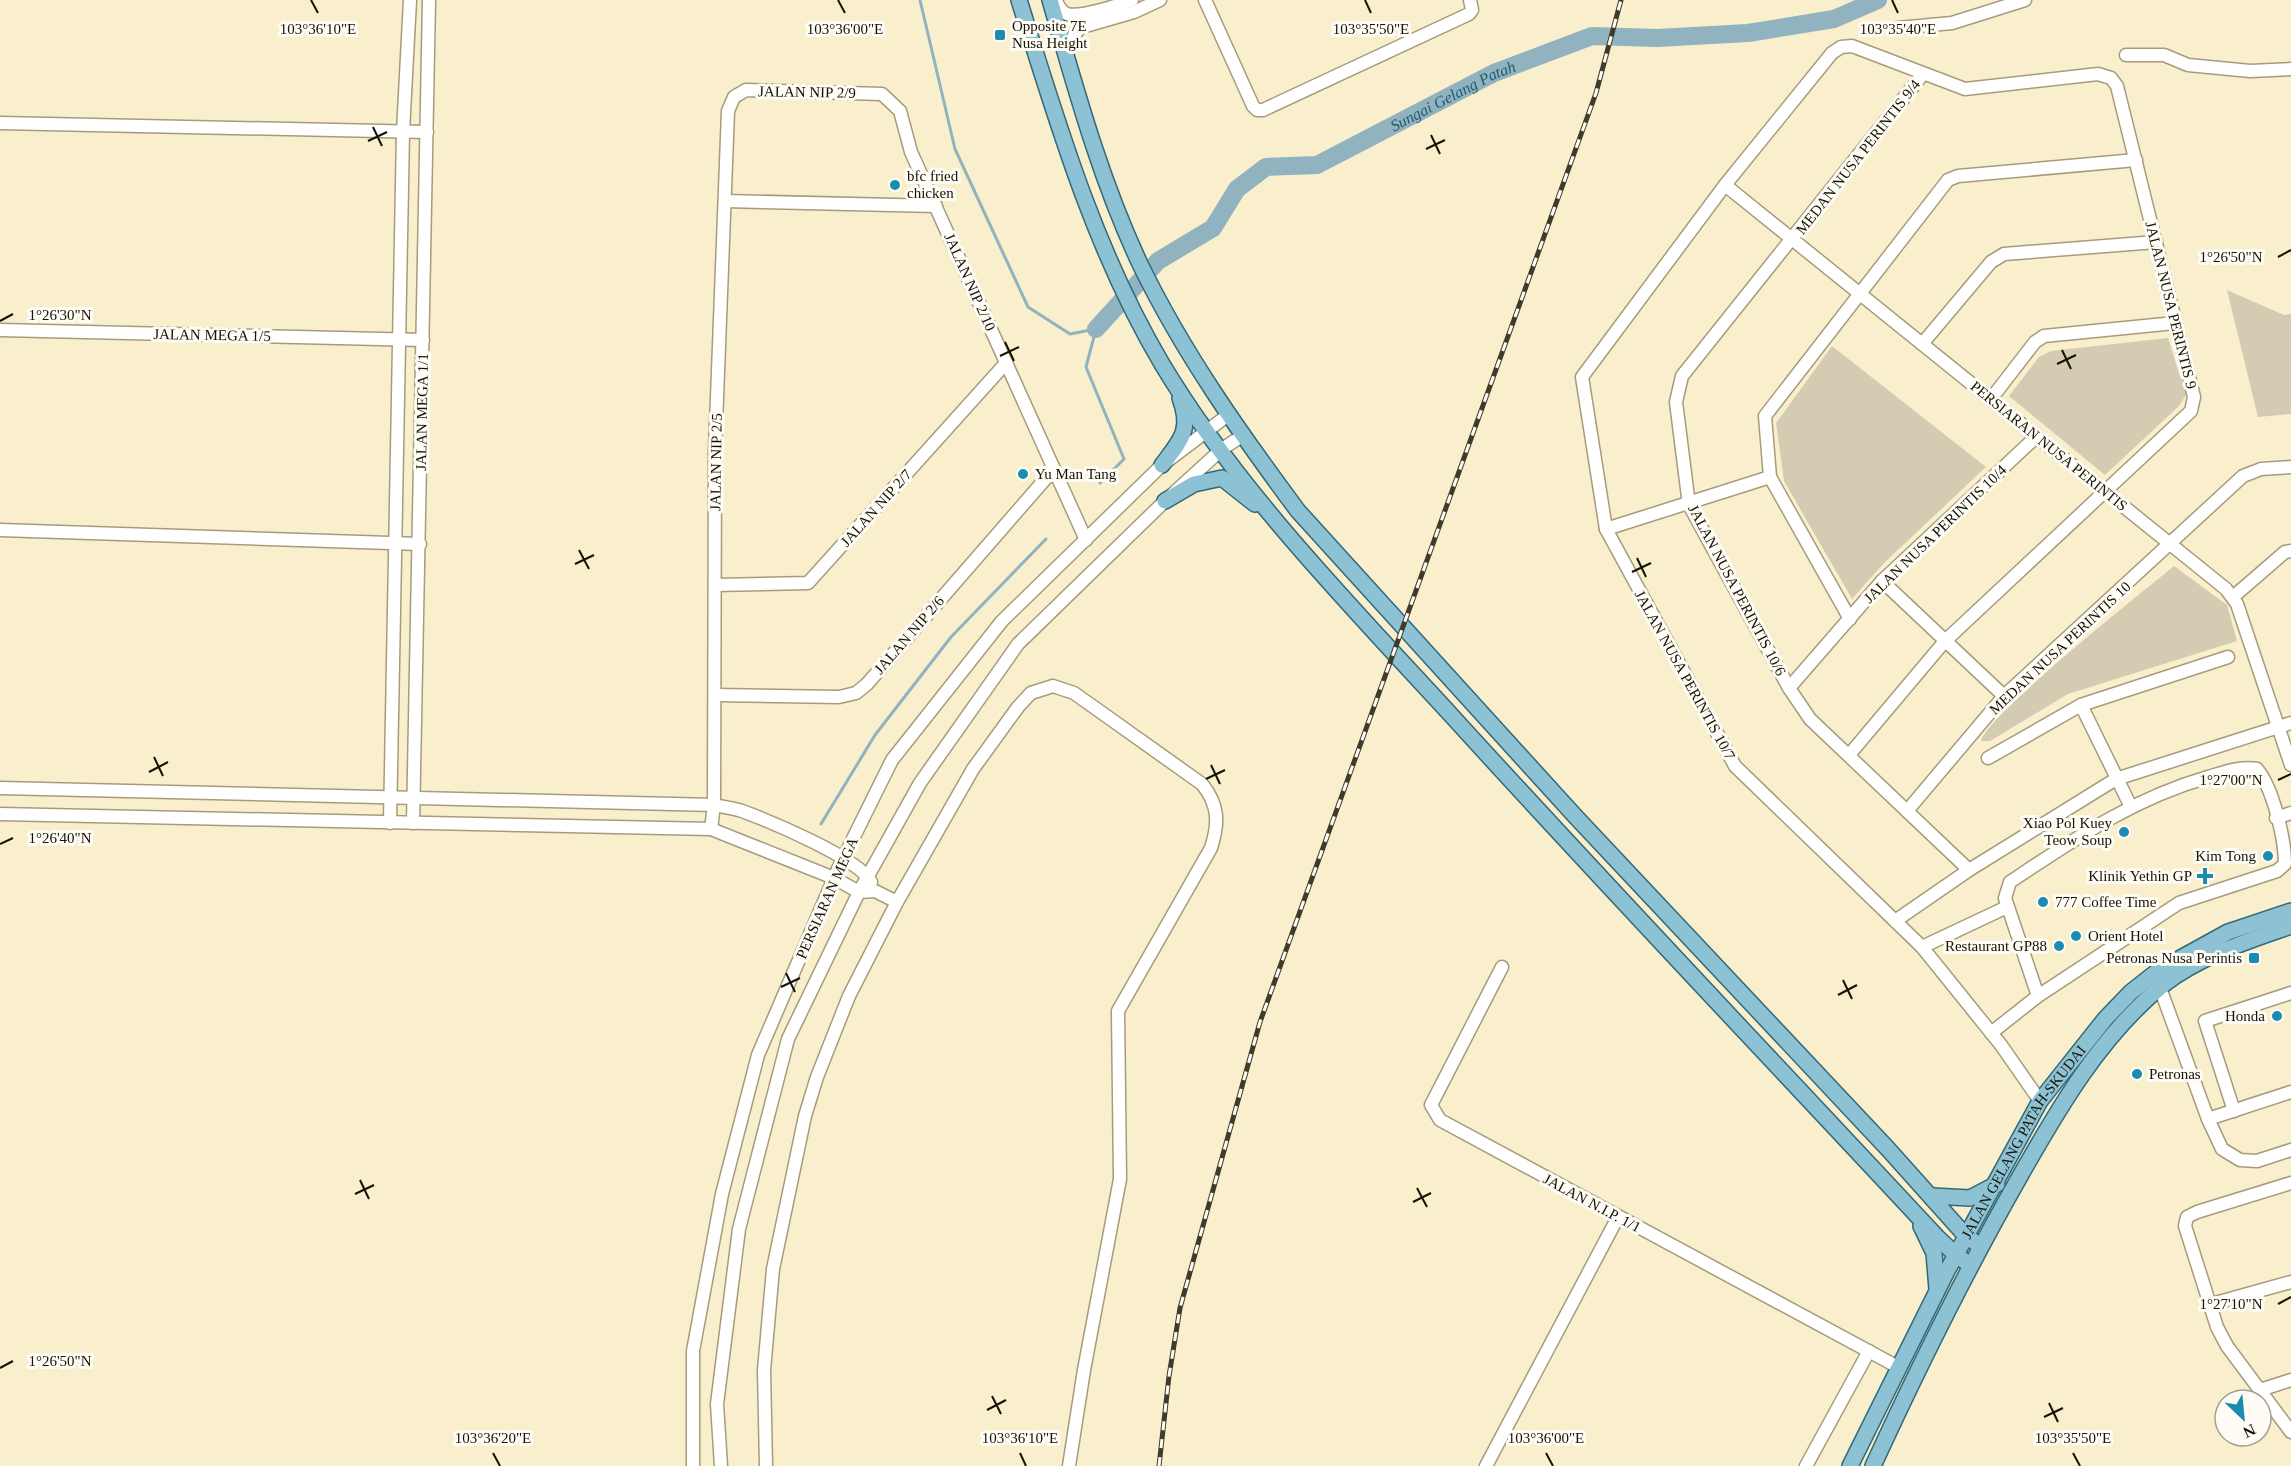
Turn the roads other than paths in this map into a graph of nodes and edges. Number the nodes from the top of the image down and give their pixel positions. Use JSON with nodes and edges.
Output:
{"nodes":[{"id":1,"x":410,"y":0,"type":"edge"},
{"id":2,"x":429,"y":0,"type":"edge"},
{"id":3,"x":1019,"y":0,"type":"edge"},
{"id":4,"x":1050,"y":0,"type":"edge"},
{"id":5,"x":1055,"y":0,"type":"edge"},
{"id":6,"x":1160,"y":0,"type":"edge"},
{"id":7,"x":1470,"y":0,"type":"edge"},
{"id":8,"x":2025,"y":0,"type":"edge"},
{"id":9,"x":1208,"y":1,"type":"edge"},
{"id":10,"x":1132,"y":3,"type":"edge"},
{"id":11,"x":1898,"y":28,"type":"dead end"},
{"id":12,"x":2126,"y":55,"type":"dead end"},
{"id":13,"x":1067,"y":58,"type":"junction"},
{"id":14,"x":2291,"y":69,"type":"edge"},
{"id":15,"x":1923,"y":74,"type":"junction"},
{"id":16,"x":2117,"y":86,"type":"joint"},
{"id":17,"x":882,"y":94,"type":"joint"},
{"id":18,"x":734,"y":98,"type":"joint"},
{"id":19,"x":0,"y":123,"type":"edge"},
{"id":20,"x":403,"y":132,"type":"junction"},
{"id":21,"x":427,"y":132,"type":"junction"},
{"id":22,"x":2136,"y":160,"type":"junction"},
{"id":23,"x":1725,"y":185,"type":"junction"},
{"id":24,"x":725,"y":201,"type":"junction"},
{"id":25,"x":936,"y":206,"type":"junction"},
{"id":26,"x":1793,"y":240,"type":"junction"},
{"id":27,"x":2156,"y":242,"type":"junction"},
{"id":28,"x":1860,"y":294,"type":"junction"},
{"id":29,"x":2175,"y":323,"type":"junction"},
{"id":30,"x":0,"y":330,"type":"edge"},
{"id":31,"x":399,"y":339,"type":"junction"},
{"id":32,"x":423,"y":340,"type":"junction"},
{"id":33,"x":1923,"y":344,"type":"junction"},
{"id":34,"x":1006,"y":363,"type":"junction"},
{"id":35,"x":1164,"y":366,"type":"junction"},
{"id":36,"x":1991,"y":399,"type":"junction"},
{"id":37,"x":1227,"y":415,"type":"junction"},
{"id":38,"x":1207,"y":430,"type":"junction"},
{"id":39,"x":1242,"y":436,"type":"junction"},
{"id":40,"x":2037,"y":436,"type":"junction"},
{"id":41,"x":1222,"y":449,"type":"junction"},
{"id":42,"x":1162,"y":465,"type":"junction"},
{"id":43,"x":2291,"y":467,"type":"edge"},
{"id":44,"x":1054,"y":469,"type":"junction"},
{"id":45,"x":1770,"y":477,"type":"junction"},
{"id":46,"x":2106,"y":492,"type":"junction"},
{"id":47,"x":1165,"y":501,"type":"junction"},
{"id":48,"x":1689,"y":505,"type":"junction"},
{"id":49,"x":1280,"y":526,"type":"junction"},
{"id":50,"x":1606,"y":529,"type":"junction"},
{"id":51,"x":0,"y":531,"type":"edge"},
{"id":52,"x":1086,"y":540,"type":"junction"},
{"id":53,"x":395,"y":543,"type":"junction"},
{"id":54,"x":420,"y":544,"type":"junction"},
{"id":55,"x":2172,"y":544,"type":"junction"},
{"id":56,"x":2291,"y":551,"type":"edge"},
{"id":57,"x":1882,"y":581,"type":"junction"},
{"id":58,"x":715,"y":585,"type":"junction"},
{"id":59,"x":2233,"y":597,"type":"junction"},
{"id":60,"x":1850,"y":619,"type":"junction"},
{"id":61,"x":1945,"y":641,"type":"junction"},
{"id":62,"x":2228,"y":657,"type":"dead end"},
{"id":63,"x":1790,"y":688,"type":"junction"},
{"id":64,"x":715,"y":695,"type":"junction"},
{"id":65,"x":2004,"y":696,"type":"junction"},
{"id":66,"x":2081,"y":705,"type":"junction"},
{"id":67,"x":2291,"y":723,"type":"edge"},
{"id":68,"x":2278,"y":728,"type":"junction"},
{"id":69,"x":1849,"y":755,"type":"junction"},
{"id":70,"x":1988,"y":758,"type":"dead end"},
{"id":71,"x":2291,"y":765,"type":"edge"},
{"id":72,"x":2116,"y":779,"type":"junction"},
{"id":73,"x":0,"y":788,"type":"edge"},
{"id":74,"x":391,"y":798,"type":"junction"},
{"id":75,"x":415,"y":798,"type":"junction"},
{"id":76,"x":714,"y":805,"type":"junction"},
{"id":77,"x":2131,"y":807,"type":"junction"},
{"id":78,"x":1907,"y":811,"type":"junction"},
{"id":79,"x":2291,"y":813,"type":"edge"},
{"id":80,"x":0,"y":814,"type":"edge"},
{"id":81,"x":2276,"y":818,"type":"junction"},
{"id":82,"x":390,"y":823,"type":"junction"},
{"id":83,"x":413,"y":823,"type":"junction"},
{"id":84,"x":711,"y":829,"type":"junction"},
{"id":85,"x":844,"y":857,"type":"junction"},
{"id":86,"x":1969,"y":870,"type":"junction"},
{"id":87,"x":868,"y":876,"type":"junction"},
{"id":88,"x":834,"y":878,"type":"junction"},
{"id":89,"x":875,"y":891,"type":"junction"},
{"id":90,"x":860,"y":892,"type":"junction"},
{"id":91,"x":897,"y":902,"type":"junction"},
{"id":92,"x":2006,"y":902,"type":"junction"},
{"id":93,"x":2291,"y":911,"type":"edge"},
{"id":94,"x":1895,"y":921,"type":"junction"},
{"id":95,"x":2291,"y":926,"type":"edge"},
{"id":96,"x":1922,"y":947,"type":"junction"},
{"id":97,"x":1502,"y":967,"type":"dead end"},
{"id":98,"x":2160,"y":988,"type":"junction"},
{"id":99,"x":2291,"y":993,"type":"edge"},
{"id":100,"x":2038,"y":996,"type":"junction"},
{"id":101,"x":1991,"y":1033,"type":"junction"},
{"id":102,"x":2291,"y":1092,"type":"edge"},
{"id":103,"x":2040,"y":1101,"type":"junction"},
{"id":104,"x":2234,"y":1111,"type":"junction"},
{"id":105,"x":2208,"y":1119,"type":"junction"},
{"id":106,"x":2291,"y":1150,"type":"edge"},
{"id":107,"x":2291,"y":1183,"type":"edge"},
{"id":108,"x":1997,"y":1184,"type":"junction"},
{"id":109,"x":1932,"y":1196,"type":"junction"},
{"id":110,"x":1915,"y":1212,"type":"junction"},
{"id":111,"x":1618,"y":1217,"type":"junction"},
{"id":112,"x":1965,"y":1236,"type":"junction"},
{"id":113,"x":1980,"y":1246,"type":"junction"},
{"id":114,"x":1956,"y":1255,"type":"junction"},
{"id":115,"x":1970,"y":1264,"type":"junction"},
{"id":116,"x":2291,"y":1282,"type":"edge"},
{"id":117,"x":1937,"y":1291,"type":"junction"},
{"id":118,"x":2208,"y":1305,"type":"junction"},
{"id":119,"x":1869,"y":1351,"type":"junction"},
{"id":120,"x":1898,"y":1367,"type":"junction"},
{"id":121,"x":2291,"y":1380,"type":"edge"},
{"id":122,"x":2258,"y":1388,"type":"edge"},
{"id":123,"x":2266,"y":1388,"type":"edge"},
{"id":124,"x":2273,"y":1408,"type":"edge"},
{"id":125,"x":2291,"y":1432,"type":"edge"},
{"id":126,"x":693,"y":1466,"type":"edge"},
{"id":127,"x":721,"y":1466,"type":"edge"},
{"id":128,"x":766,"y":1466,"type":"edge"},
{"id":129,"x":1069,"y":1466,"type":"edge"},
{"id":130,"x":1486,"y":1466,"type":"edge"},
{"id":131,"x":1806,"y":1466,"type":"edge"},
{"id":132,"x":1850,"y":1466,"type":"edge"},
{"id":133,"x":1873,"y":1466,"type":"edge"}],
"edges":[{"from":1,"to":20,"type":"street"},
{"from":2,"to":21,"type":"street","name":"JALAN MEGA 1/1"},
{"from":3,"to":35,"type":"main road"},
{"from":4,"to":13,"type":"main road"},
{"from":5,"to":10,"type":"street"},
{"from":6,"to":10,"type":"street"},
{"from":7,"to":9,"type":"street"},
{"from":8,"to":11,"type":"street"},
{"from":10,"to":13,"type":"street"},
{"from":12,"to":14,"type":"street"},
{"from":13,"to":37,"type":"main road"},
{"from":15,"to":16,"type":"street","name":"JALAN NUSA PERINTIS 10/7"},
{"from":15,"to":23,"type":"street","name":"JALAN NUSA PERINTIS 10/7"},
{"from":15,"to":26,"type":"street","name":"MEDAN NUSA PERINTIS 9/4"},
{"from":16,"to":22,"type":"street","name":"JALAN NUSA PERINTIS 9"},
{"from":17,"to":18,"type":"street","name":"JALAN NIP 2/9"},
{"from":17,"to":25,"type":"street","name":"JALAN NIP 2/10"},
{"from":18,"to":24,"type":"street","name":"JALAN NIP 2/5"},
{"from":19,"to":20,"type":"street"},
{"from":20,"to":21,"type":"street"},
{"from":20,"to":31,"type":"street"},
{"from":21,"to":32,"type":"street","name":"JALAN MEGA 1/1"},
{"from":22,"to":27,"type":"street","name":"JALAN NUSA PERINTIS 9"},
{"from":22,"to":28,"type":"street"},
{"from":23,"to":26,"type":"street","name":"PERSIARAN NUSA PERINTIS"},
{"from":23,"to":50,"type":"street","name":"JALAN NUSA PERINTIS 10/7"},
{"from":24,"to":25,"type":"street"},
{"from":24,"to":58,"type":"street","name":"JALAN NIP 2/5"},
{"from":25,"to":34,"type":"street","name":"JALAN NIP 2/10"},
{"from":26,"to":28,"type":"street","name":"PERSIARAN NUSA PERINTIS"},
{"from":26,"to":48,"type":"street","name":"JALAN NUSA PERINTIS 10/6"},
{"from":27,"to":29,"type":"street","name":"JALAN NUSA PERINTIS 9"},
{"from":27,"to":33,"type":"street"},
{"from":28,"to":33,"type":"street","name":"PERSIARAN NUSA PERINTIS"},
{"from":28,"to":45,"type":"street"},
{"from":29,"to":36,"type":"street"},
{"from":29,"to":46,"type":"street","name":"JALAN NUSA PERINTIS 9"},
{"from":30,"to":31,"type":"street","name":"JALAN MEGA 1/5"},
{"from":31,"to":32,"type":"street","name":"JALAN MEGA 1/5"},
{"from":31,"to":53,"type":"street"},
{"from":32,"to":54,"type":"street","name":"JALAN MEGA 1/1"},
{"from":33,"to":36,"type":"street","name":"PERSIARAN NUSA PERINTIS"},
{"from":34,"to":44,"type":"street","name":"JALAN NIP 2/10"},
{"from":34,"to":58,"type":"street","name":"JALAN NIP 2/7"},
{"from":35,"to":38,"type":"main road"},
{"from":35,"to":42,"type":"main road"},
{"from":36,"to":40,"type":"street","name":"PERSIARAN NUSA PERINTIS"},
{"from":37,"to":38,"type":"street","name":"PERSIARAN MEGA"},
{"from":37,"to":39,"type":"main road"},
{"from":38,"to":41,"type":"main road"},
{"from":38,"to":42,"type":"street","name":"PERSIARAN MEGA"},
{"from":39,"to":41,"type":"street","name":"PERSIARAN MEGA"},
{"from":39,"to":109,"type":"main road"},
{"from":40,"to":46,"type":"street","name":"PERSIARAN NUSA PERINTIS"},
{"from":40,"to":57,"type":"street","name":"JALAN NUSA PERINTIS 10/4"},
{"from":41,"to":47,"type":"street","name":"PERSIARAN MEGA"},
{"from":41,"to":49,"type":"main road"},
{"from":42,"to":52,"type":"street","name":"PERSIARAN MEGA"},
{"from":43,"to":55,"type":"street","name":"MEDAN NUSA PERINTIS 10"},
{"from":44,"to":52,"type":"street","name":"JALAN NIP 2/10"},
{"from":44,"to":64,"type":"street","name":"JALAN NIP 2/6"},
{"from":45,"to":48,"type":"street"},
{"from":45,"to":60,"type":"street"},
{"from":46,"to":55,"type":"street","name":"PERSIARAN NUSA PERINTIS"},
{"from":46,"to":61,"type":"street","name":"JALAN NUSA PERINTIS 9"},
{"from":47,"to":49,"type":"main road"},
{"from":47,"to":87,"type":"street","name":"PERSIARAN MEGA"},
{"from":48,"to":50,"type":"street"},
{"from":48,"to":63,"type":"street","name":"JALAN NUSA PERINTIS 10/6"},
{"from":49,"to":110,"type":"main road"},
{"from":50,"to":94,"type":"street","name":"JALAN NUSA PERINTIS 10/7"},
{"from":51,"to":53,"type":"street"},
{"from":52,"to":85,"type":"street","name":"PERSIARAN MEGA"},
{"from":53,"to":54,"type":"street"},
{"from":53,"to":74,"type":"street"},
{"from":54,"to":75,"type":"street","name":"JALAN MEGA 1/1"},
{"from":55,"to":59,"type":"street","name":"PERSIARAN NUSA PERINTIS"},
{"from":55,"to":65,"type":"street","name":"MEDAN NUSA PERINTIS 10"},
{"from":56,"to":59,"type":"street"},
{"from":57,"to":60,"type":"street","name":"JALAN NUSA PERINTIS 10/4"},
{"from":57,"to":61,"type":"street"},
{"from":58,"to":64,"type":"street","name":"JALAN NIP 2/5"},
{"from":59,"to":68,"type":"street"},
{"from":60,"to":63,"type":"street","name":"JALAN NUSA PERINTIS 10/4"},
{"from":61,"to":65,"type":"street"},
{"from":61,"to":69,"type":"street","name":"JALAN NUSA PERINTIS 9"},
{"from":62,"to":66,"type":"street"},
{"from":63,"to":69,"type":"street","name":"JALAN NUSA PERINTIS 10/6"},
{"from":64,"to":76,"type":"street","name":"JALAN NIP 2/5"},
{"from":65,"to":78,"type":"street","name":"MEDAN NUSA PERINTIS 10"},
{"from":66,"to":70,"type":"street"},
{"from":66,"to":72,"type":"street"},
{"from":67,"to":68,"type":"street"},
{"from":68,"to":71,"type":"street"},
{"from":68,"to":72,"type":"street"},
{"from":69,"to":78,"type":"street","name":"JALAN NUSA PERINTIS 10/6"},
{"from":72,"to":77,"type":"street"},
{"from":72,"to":86,"type":"street"},
{"from":73,"to":74,"type":"street"},
{"from":74,"to":75,"type":"street"},
{"from":74,"to":82,"type":"street"},
{"from":75,"to":76,"type":"street"},
{"from":75,"to":83,"type":"street","name":"JALAN MEGA 1/1"},
{"from":76,"to":84,"type":"street","name":"JALAN NIP 2/5"},
{"from":76,"to":85,"type":"street"},
{"from":77,"to":81,"type":"street"},
{"from":77,"to":92,"type":"street"},
{"from":78,"to":86,"type":"street","name":"JALAN NUSA PERINTIS 10/6"},
{"from":79,"to":81,"type":"street"},
{"from":80,"to":82,"type":"street"},
{"from":81,"to":100,"type":"street"},
{"from":82,"to":83,"type":"street"},
{"from":83,"to":84,"type":"street"},
{"from":84,"to":88,"type":"street"},
{"from":85,"to":87,"type":"street"},
{"from":85,"to":88,"type":"street","name":"PERSIARAN MEGA"},
{"from":86,"to":94,"type":"street"},
{"from":87,"to":89,"type":"street"},
{"from":87,"to":90,"type":"street","name":"PERSIARAN MEGA"},
{"from":88,"to":90,"type":"street"},
{"from":88,"to":126,"type":"street","name":"PERSIARAN MEGA"},
{"from":89,"to":90,"type":"street"},
{"from":89,"to":91,"type":"street"},
{"from":90,"to":127,"type":"street","name":"PERSIARAN MEGA"},
{"from":91,"to":128,"type":"street"},
{"from":91,"to":129,"type":"street"},
{"from":92,"to":96,"type":"street"},
{"from":92,"to":100,"type":"street"},
{"from":93,"to":103,"type":"main road","name":"JALAN GELANG PATAH-SKUDAI"},
{"from":94,"to":96,"type":"street","name":"JALAN NUSA PERINTIS 10/7"},
{"from":95,"to":98,"type":"main road","name":"JALAN GELANG PATAH-SKUDAI"},
{"from":96,"to":101,"type":"street","name":"JALAN NUSA PERINTIS 10/7"},
{"from":97,"to":111,"type":"street","name":"JALAN N.I.P. 1/1"},
{"from":98,"to":105,"type":"street"},
{"from":98,"to":113,"type":"main road","name":"JALAN GELANG PATAH-SKUDAI"},
{"from":99,"to":104,"type":"street"},
{"from":100,"to":101,"type":"street"},
{"from":101,"to":103,"type":"street","name":"JALAN NUSA PERINTIS 10/7"},
{"from":102,"to":104,"type":"street"},
{"from":103,"to":108,"type":"main road","name":"JALAN GELANG PATAH-SKUDAI"},
{"from":104,"to":105,"type":"street"},
{"from":105,"to":106,"type":"street"},
{"from":107,"to":118,"type":"street"},
{"from":108,"to":109,"type":"main road"},
{"from":108,"to":112,"type":"main road","name":"JALAN GELANG PATAH-SKUDAI"},
{"from":109,"to":112,"type":"main road"},
{"from":110,"to":114,"type":"main road"},
{"from":110,"to":117,"type":"main road"},
{"from":111,"to":119,"type":"street","name":"JALAN N.I.P. 1/1"},
{"from":111,"to":130,"type":"street"},
{"from":112,"to":113,"type":"main road"},
{"from":112,"to":114,"type":"main road","name":"JALAN GELANG PATAH-SKUDAI"},
{"from":113,"to":115,"type":"main road","name":"JALAN GELANG PATAH-SKUDAI"},
{"from":114,"to":115,"type":"main road"},
{"from":114,"to":117,"type":"main road","name":"JALAN GELANG PATAH-SKUDAI"},
{"from":115,"to":133,"type":"main road","name":"JALAN GELANG PATAH-SKUDAI"},
{"from":116,"to":118,"type":"street"},
{"from":117,"to":120,"type":"main road","name":"JALAN GELANG PATAH-SKUDAI"},
{"from":118,"to":122,"type":"street"},
{"from":119,"to":120,"type":"street","name":"JALAN N.I.P. 1/1"},
{"from":119,"to":131,"type":"street"},
{"from":120,"to":132,"type":"main road","name":"JALAN GELANG PATAH-SKUDAI"},
{"from":121,"to":123,"type":"street"},
{"from":124,"to":125,"type":"street"}]}
